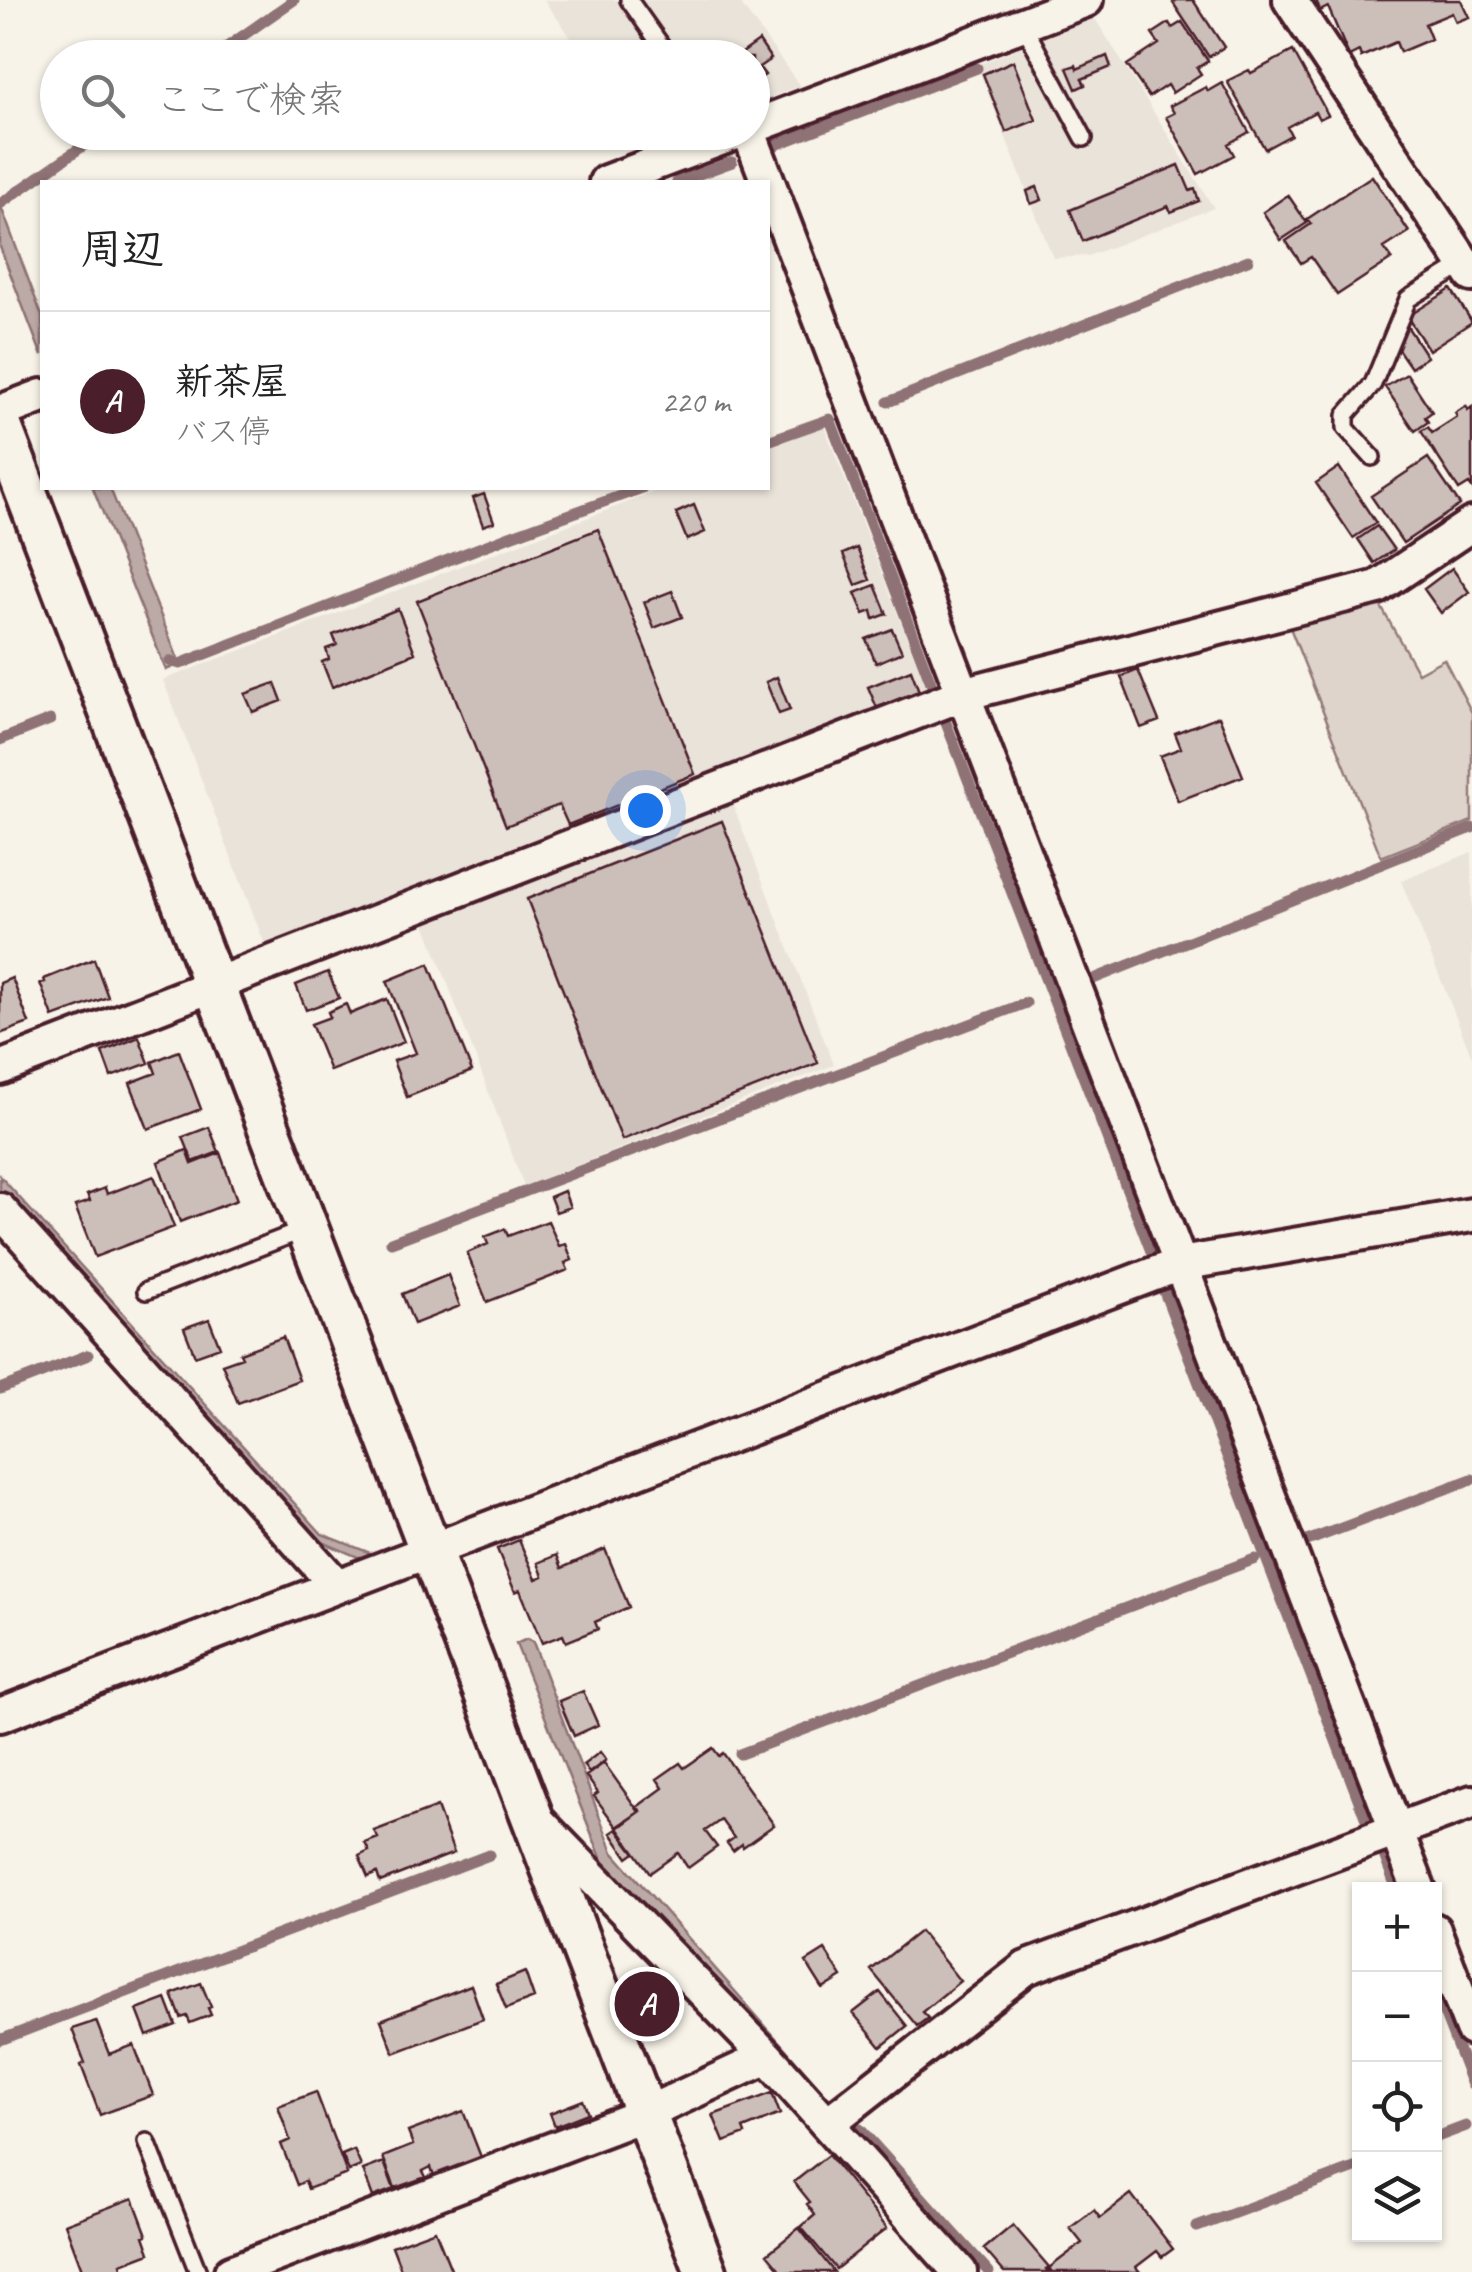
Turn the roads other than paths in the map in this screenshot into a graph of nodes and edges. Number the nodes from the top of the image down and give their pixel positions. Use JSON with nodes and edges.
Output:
{"nodes":[{"id":1,"x":628,"y":0,"type":"edge"},
{"id":2,"x":1086,"y":0,"type":"edge"},
{"id":3,"x":1290,"y":0,"type":"edge"},
{"id":4,"x":1023,"y":24,"type":"junction"},
{"id":5,"x":657,"y":40,"type":"edge"},
{"id":6,"x":770,"y":120,"type":"edge"},
{"id":7,"x":1084,"y":138,"type":"dead end"},
{"id":8,"x":690,"y":150,"type":"edge"},
{"id":9,"x":745,"y":150,"type":"edge"},
{"id":10,"x":611,"y":180,"type":"edge"},
{"id":11,"x":757,"y":180,"type":"edge"},
{"id":12,"x":770,"y":212,"type":"edge"},
{"id":13,"x":1468,"y":269,"type":"edge"},
{"id":14,"x":40,"y":397,"type":"edge"},
{"id":15,"x":0,"y":412,"type":"edge"},
{"id":16,"x":0,"y":424,"type":"edge"},
{"id":17,"x":1372,"y":457,"type":"dead end"},
{"id":18,"x":1472,"y":524,"type":"edge"},
{"id":19,"x":963,"y":694,"type":"junction"},
{"id":20,"x":215,"y":986,"type":"junction"},
{"id":21,"x":0,"y":1068,"type":"edge"},
{"id":22,"x":0,"y":1210,"type":"edge"},
{"id":23,"x":1472,"y":1215,"type":"edge"},
{"id":24,"x":308,"y":1228,"type":"junction"},
{"id":25,"x":1180,"y":1264,"type":"junction"},
{"id":26,"x":146,"y":1291,"type":"dead end"},
{"id":27,"x":430,"y":1550,"type":"junction"},
{"id":28,"x":337,"y":1586,"type":"junction"},
{"id":29,"x":0,"y":1714,"type":"edge"},
{"id":30,"x":1472,"y":1802,"type":"edge"},
{"id":31,"x":531,"y":1814,"type":"junction"},
{"id":32,"x":1396,"y":1831,"type":"junction"},
{"id":33,"x":1416,"y":1882,"type":"edge"},
{"id":34,"x":1442,"y":1951,"type":"edge"},
{"id":35,"x":1472,"y":2029,"type":"edge"},
{"id":36,"x":767,"y":2056,"type":"junction"},
{"id":37,"x":646,"y":2114,"type":"junction"},
{"id":38,"x":826,"y":2124,"type":"junction"},
{"id":39,"x":147,"y":2142,"type":"dead end"},
{"id":40,"x":198,"y":2272,"type":"edge"},
{"id":41,"x":230,"y":2272,"type":"edge"},
{"id":42,"x":706,"y":2272,"type":"edge"},
{"id":43,"x":960,"y":2272,"type":"edge"}],
"edges":[{"from":1,"to":5,"type":"lane"},
{"from":2,"to":4,"type":"street"},
{"from":3,"to":13,"type":"street"},
{"from":4,"to":6,"type":"street"},
{"from":4,"to":7,"type":"lane"},
{"from":8,"to":10,"type":"street"},
{"from":9,"to":11,"type":"street"},
{"from":12,"to":19,"type":"street"},
{"from":13,"to":17,"type":"lane"},
{"from":14,"to":15,"type":"street"},
{"from":16,"to":20,"type":"street"},
{"from":18,"to":19,"type":"street"},
{"from":19,"to":20,"type":"street"},
{"from":19,"to":25,"type":"street"},
{"from":20,"to":21,"type":"street"},
{"from":20,"to":24,"type":"street"},
{"from":22,"to":28,"type":"street"},
{"from":23,"to":25,"type":"street"},
{"from":24,"to":26,"type":"lane"},
{"from":24,"to":27,"type":"street"},
{"from":25,"to":27,"type":"street"},
{"from":25,"to":32,"type":"street"},
{"from":27,"to":28,"type":"street"},
{"from":27,"to":31,"type":"street"},
{"from":28,"to":29,"type":"street"},
{"from":30,"to":32,"type":"street"},
{"from":31,"to":36,"type":"street"},
{"from":31,"to":37,"type":"street"},
{"from":32,"to":33,"type":"street"},
{"from":32,"to":38,"type":"street"},
{"from":34,"to":35,"type":"street"},
{"from":36,"to":37,"type":"street"},
{"from":36,"to":38,"type":"street"},
{"from":37,"to":41,"type":"street"},
{"from":37,"to":42,"type":"street"},
{"from":38,"to":43,"type":"street"},
{"from":39,"to":40,"type":"lane"}]}
